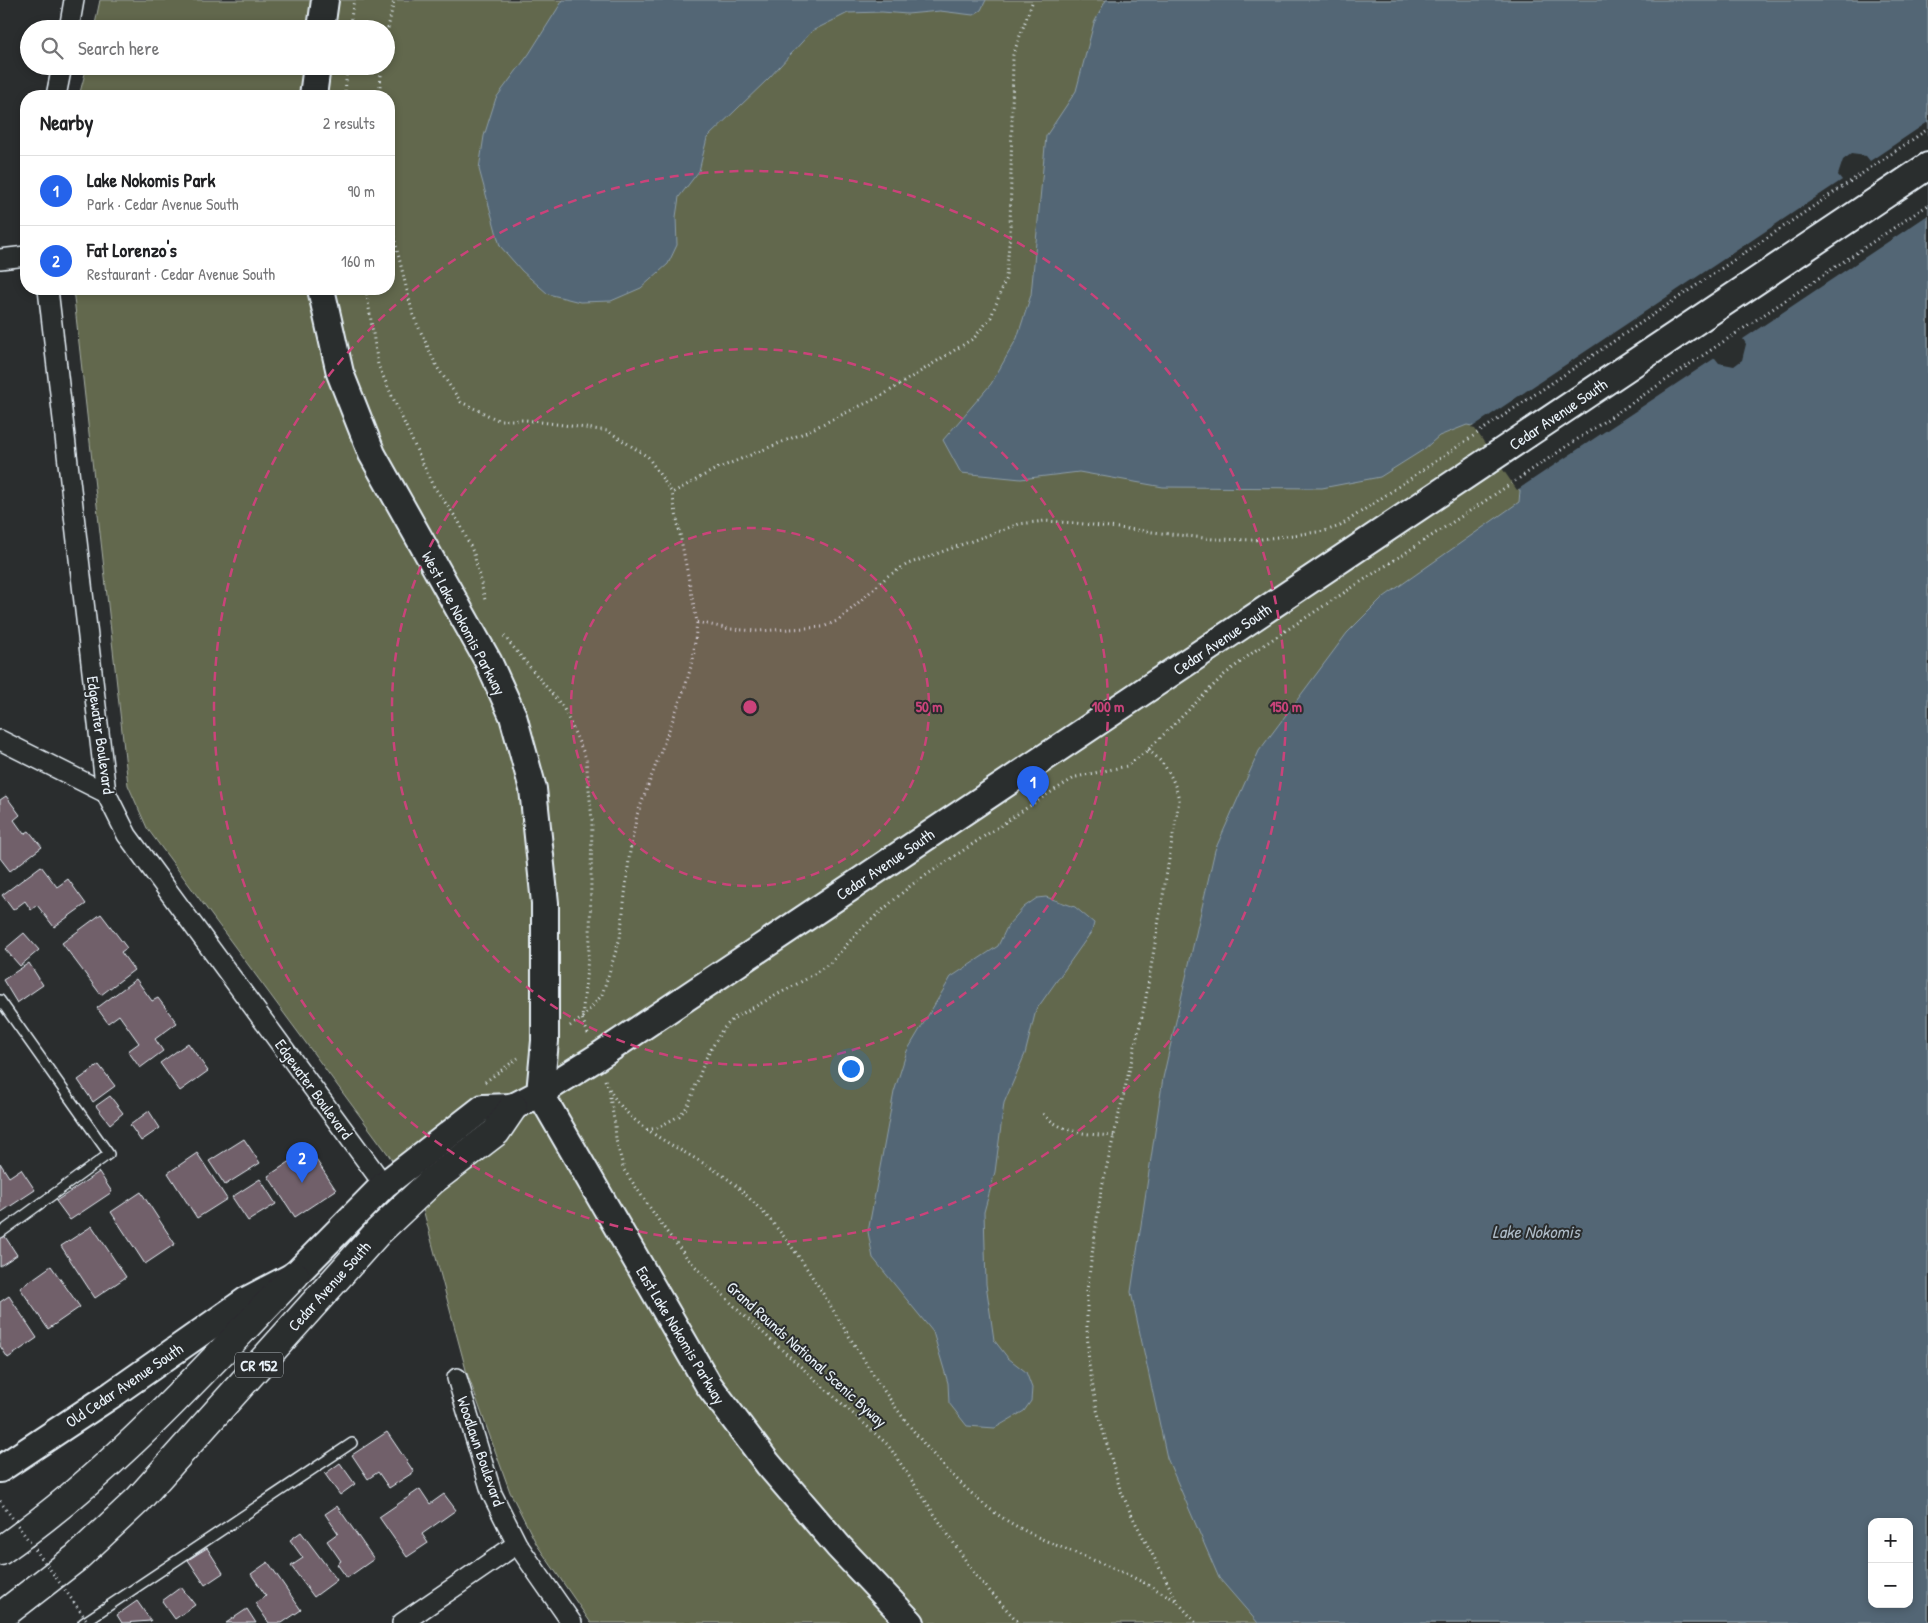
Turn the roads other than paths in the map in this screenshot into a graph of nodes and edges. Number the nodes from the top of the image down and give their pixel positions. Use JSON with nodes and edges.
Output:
{"nodes":[{"id":1,"x":74,"y":0,"type":"edge"},
{"id":2,"x":326,"y":0,"type":"edge"},
{"id":3,"x":71,"y":20,"type":"edge"},
{"id":4,"x":323,"y":20,"type":"edge"},
{"id":5,"x":60,"y":75,"type":"edge"},
{"id":6,"x":316,"y":75,"type":"edge"},
{"id":7,"x":57,"y":90,"type":"edge"},
{"id":8,"x":314,"y":90,"type":"edge"},
{"id":9,"x":1928,"y":166,"type":"edge"},
{"id":10,"x":20,"y":257,"type":"edge"},
{"id":11,"x":0,"y":259,"type":"edge"},
{"id":12,"x":49,"y":295,"type":"edge"},
{"id":13,"x":323,"y":295,"type":"edge"},
{"id":14,"x":0,"y":740,"type":"edge"},
{"id":15,"x":106,"y":793,"type":"junction"},
{"id":16,"x":0,"y":1000,"type":"edge"},
{"id":17,"x":540,"y":1094,"type":"junction"},
{"id":18,"x":513,"y":1107,"type":"junction"},
{"id":19,"x":384,"y":1185,"type":"junction"},
{"id":20,"x":0,"y":1233,"type":"edge"},
{"id":21,"x":295,"y":1276,"type":"junction"},
{"id":22,"x":456,"y":1378,"type":"dead end"},
{"id":23,"x":352,"y":1443,"type":"dead end"},
{"id":24,"x":0,"y":1469,"type":"edge"},
{"id":25,"x":517,"y":1544,"type":"junction"},
{"id":26,"x":0,"y":1550,"type":"edge"},
{"id":27,"x":0,"y":1617,"type":"edge"},
{"id":28,"x":83,"y":1623,"type":"edge"},
{"id":29,"x":402,"y":1623,"type":"edge"},
{"id":30,"x":572,"y":1623,"type":"edge"},
{"id":31,"x":911,"y":1623,"type":"edge"}],
"edges":[{"from":1,"to":3,"type":"street"},
{"from":2,"to":4,"type":"main road"},
{"from":5,"to":7,"type":"street"},
{"from":6,"to":8,"type":"main road"},
{"from":9,"to":17,"type":"main road","name":"Cedar Avenue South","number":"CR 152"},
{"from":10,"to":11,"type":"street"},
{"from":12,"to":15,"type":"street","name":"Edgewater Boulevard"},
{"from":13,"to":17,"type":"main road","name":"West Lake Nokomis Parkway"},
{"from":14,"to":15,"type":"street"},
{"from":15,"to":19,"type":"street","name":"Edgewater Boulevard"},
{"from":16,"to":20,"type":"lane"},
{"from":17,"to":18,"type":"main road","name":"Cedar Avenue South","number":"CR 152"},
{"from":17,"to":31,"type":"main road","name":"East Lake Nokomis Parkway"},
{"from":18,"to":19,"type":"main road","name":"Cedar Avenue South","number":"CR 152"},
{"from":18,"to":27,"type":"highway","name":"Cedar Avenue South","number":"CR 152"},
{"from":19,"to":21,"type":"main road","name":"Cedar Avenue South","number":"CR 152"},
{"from":21,"to":24,"type":"main road","name":"Old Cedar Avenue South"},
{"from":21,"to":26,"type":"highway","name":"Cedar Avenue South","number":"CR 152"},
{"from":22,"to":25,"type":"street","name":"Woodlawn Boulevard"},
{"from":23,"to":28,"type":"lane"},
{"from":25,"to":29,"type":"street"},
{"from":25,"to":30,"type":"street","name":"Woodlawn Boulevard"}]}
